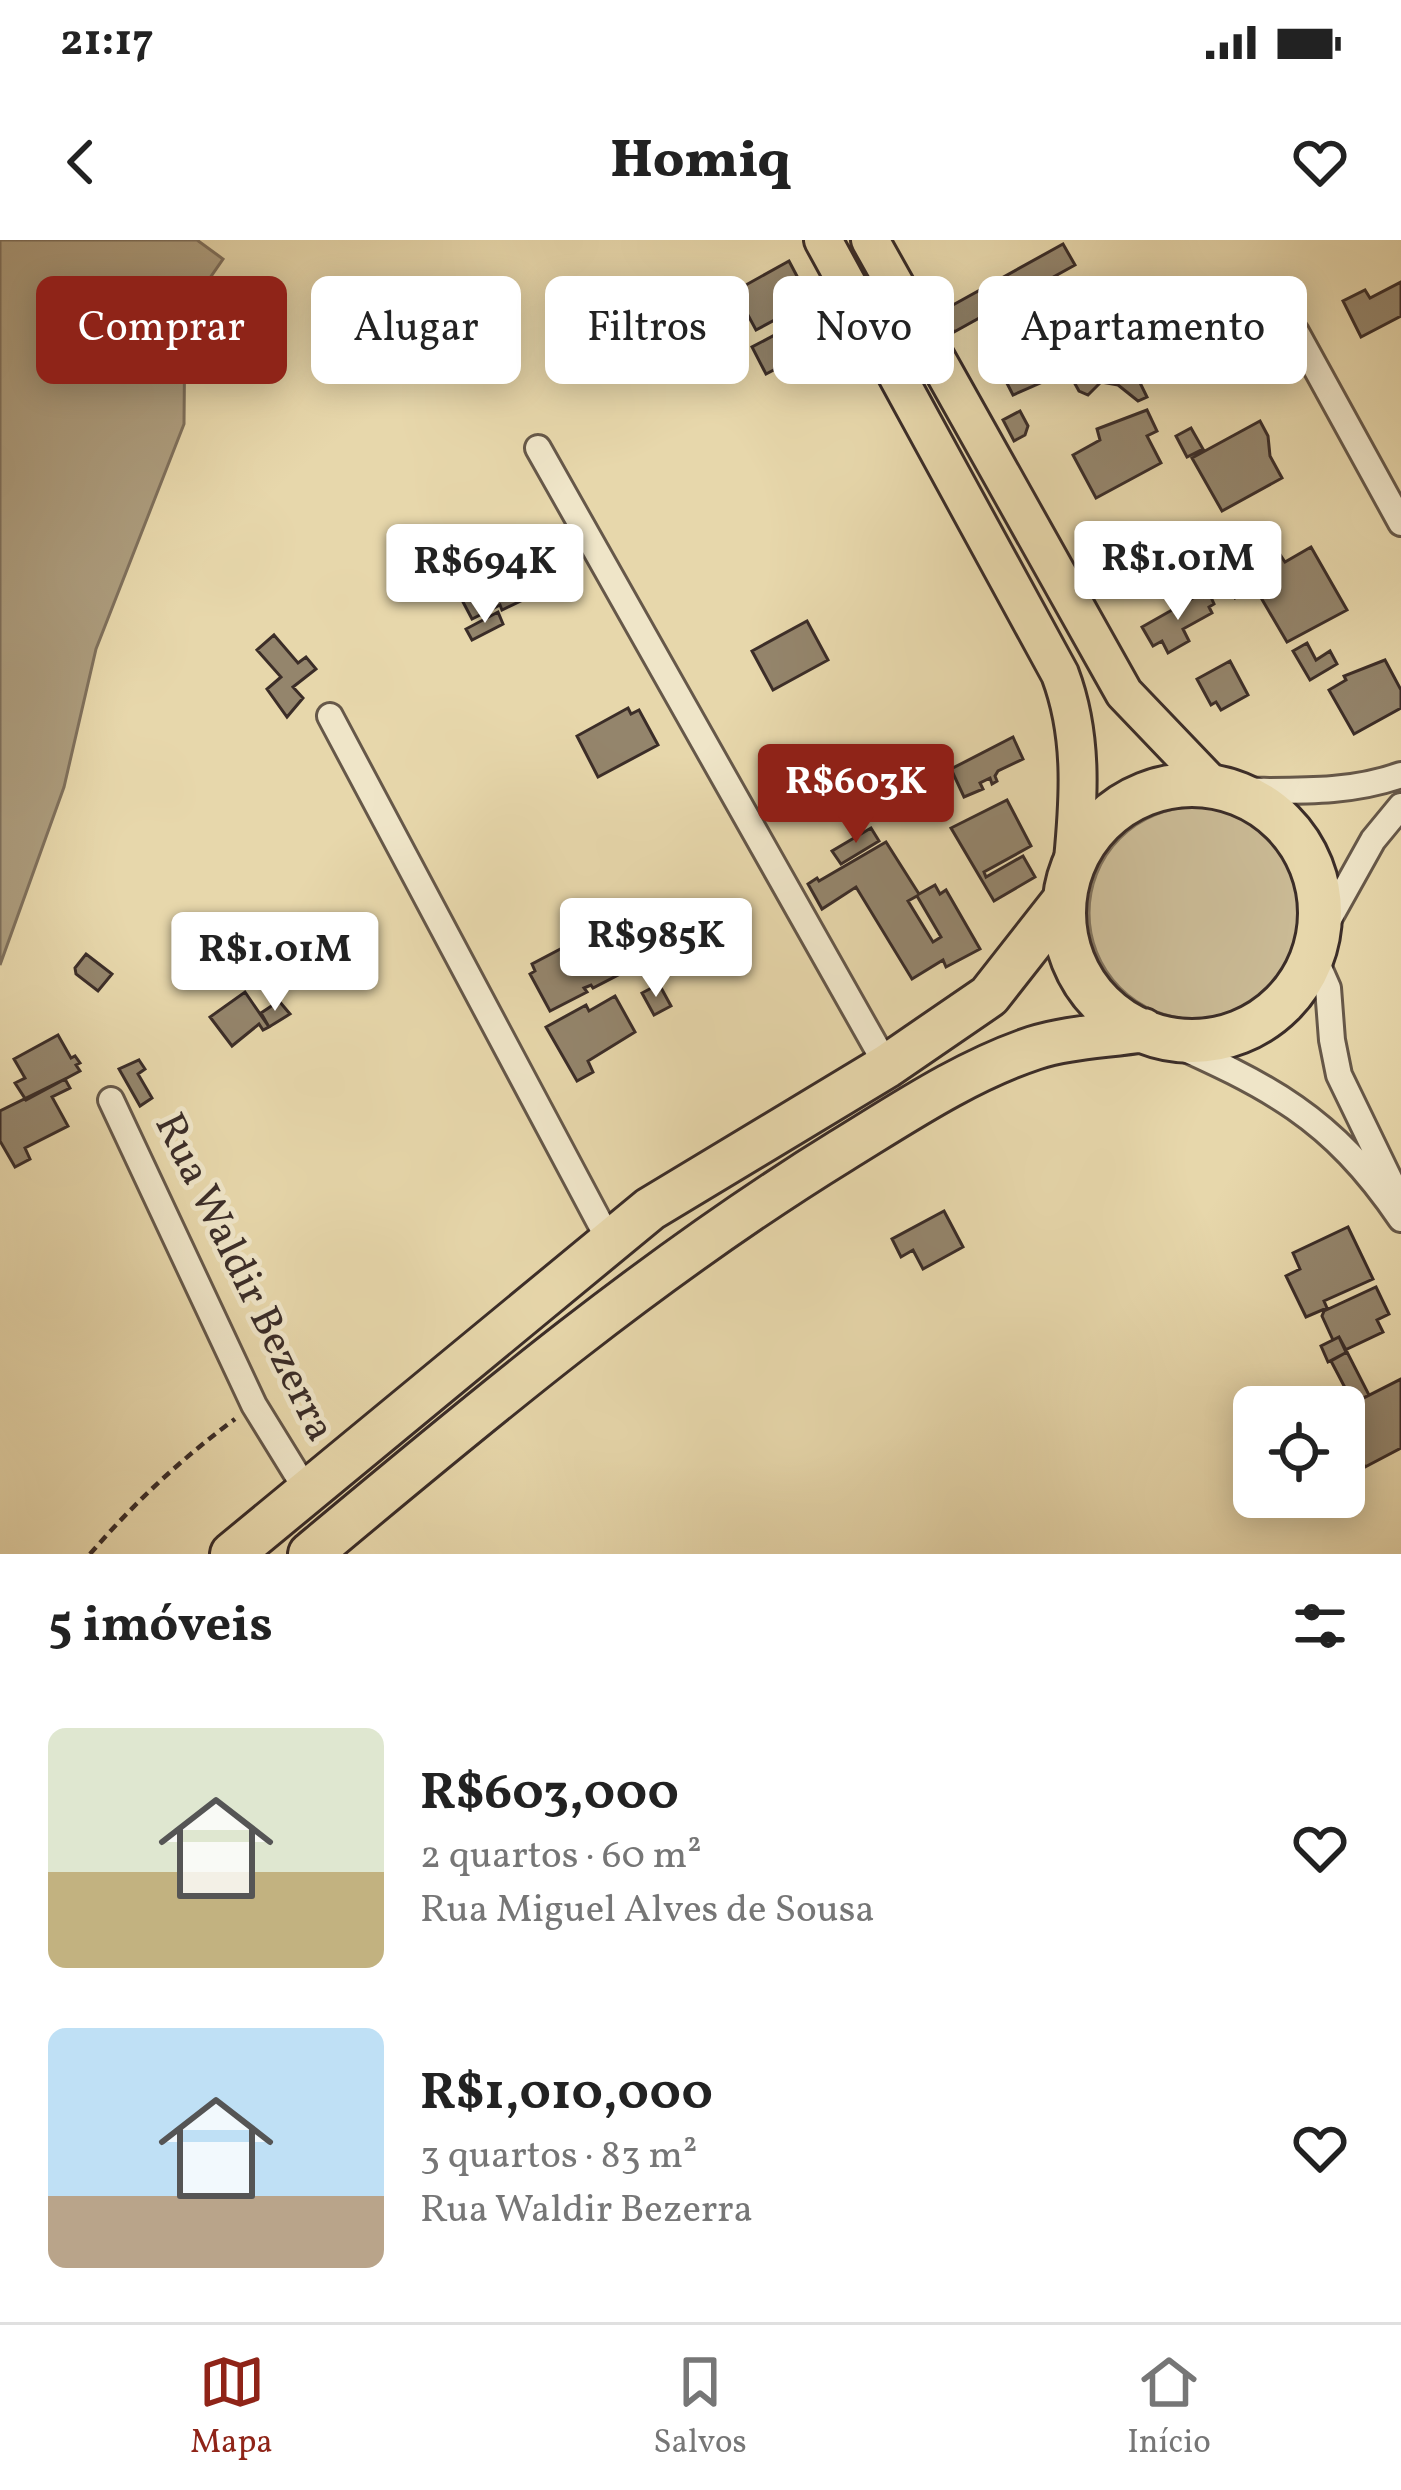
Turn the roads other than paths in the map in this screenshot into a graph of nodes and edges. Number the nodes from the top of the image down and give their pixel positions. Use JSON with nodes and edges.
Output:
{"nodes":[{"id":1,"x":823,"y":240,"type":"edge"},
{"id":2,"x":870,"y":240,"type":"edge"},
{"id":3,"x":1307,"y":352,"type":"edge"},
{"id":4,"x":538,"y":448,"type":"dead end"},
{"id":5,"x":1401,"y":524,"type":"edge"},
{"id":6,"x":330,"y":716,"type":"dead end"},
{"id":7,"x":1401,"y":775,"type":"edge"},
{"id":8,"x":1221,"y":788,"type":"junction"},
{"id":9,"x":1401,"y":806,"type":"edge"},
{"id":10,"x":1073,"y":860,"type":"junction"},
{"id":11,"x":1062,"y":903,"type":"junction"},
{"id":12,"x":1316,"y":945,"type":"junction"},
{"id":13,"x":1151,"y":1034,"type":"junction"},
{"id":14,"x":887,"y":1066,"type":"junction"},
{"id":15,"x":111,"y":1100,"type":"dead end"},
{"id":16,"x":1401,"y":1203,"type":"edge"},
{"id":17,"x":1401,"y":1219,"type":"edge"},
{"id":18,"x":609,"y":1240,"type":"junction"},
{"id":19,"x":308,"y":1491,"type":"junction"},
{"id":20,"x":232,"y":1554,"type":"edge"},
{"id":21,"x":310,"y":1554,"type":"edge"}],
"edges":[{"from":1,"to":10,"type":"main road"},
{"from":2,"to":8,"type":"main road"},
{"from":3,"to":5,"type":"street"},
{"from":4,"to":14,"type":"street"},
{"from":6,"to":18,"type":"street"},
{"from":7,"to":8,"type":"street"},
{"from":8,"to":10,"type":"highway"},
{"from":8,"to":12,"type":"highway"},
{"from":9,"to":12,"type":"street"},
{"from":10,"to":11,"type":"highway"},
{"from":11,"to":13,"type":"highway"},
{"from":11,"to":14,"type":"highway"},
{"from":12,"to":13,"type":"highway"},
{"from":12,"to":16,"type":"street"},
{"from":13,"to":17,"type":"street"},
{"from":13,"to":21,"type":"highway"},
{"from":14,"to":18,"type":"highway"},
{"from":15,"to":19,"type":"street","name":"Rua Waldir Bezerra"},
{"from":18,"to":19,"type":"highway"},
{"from":19,"to":20,"type":"highway"}]}
